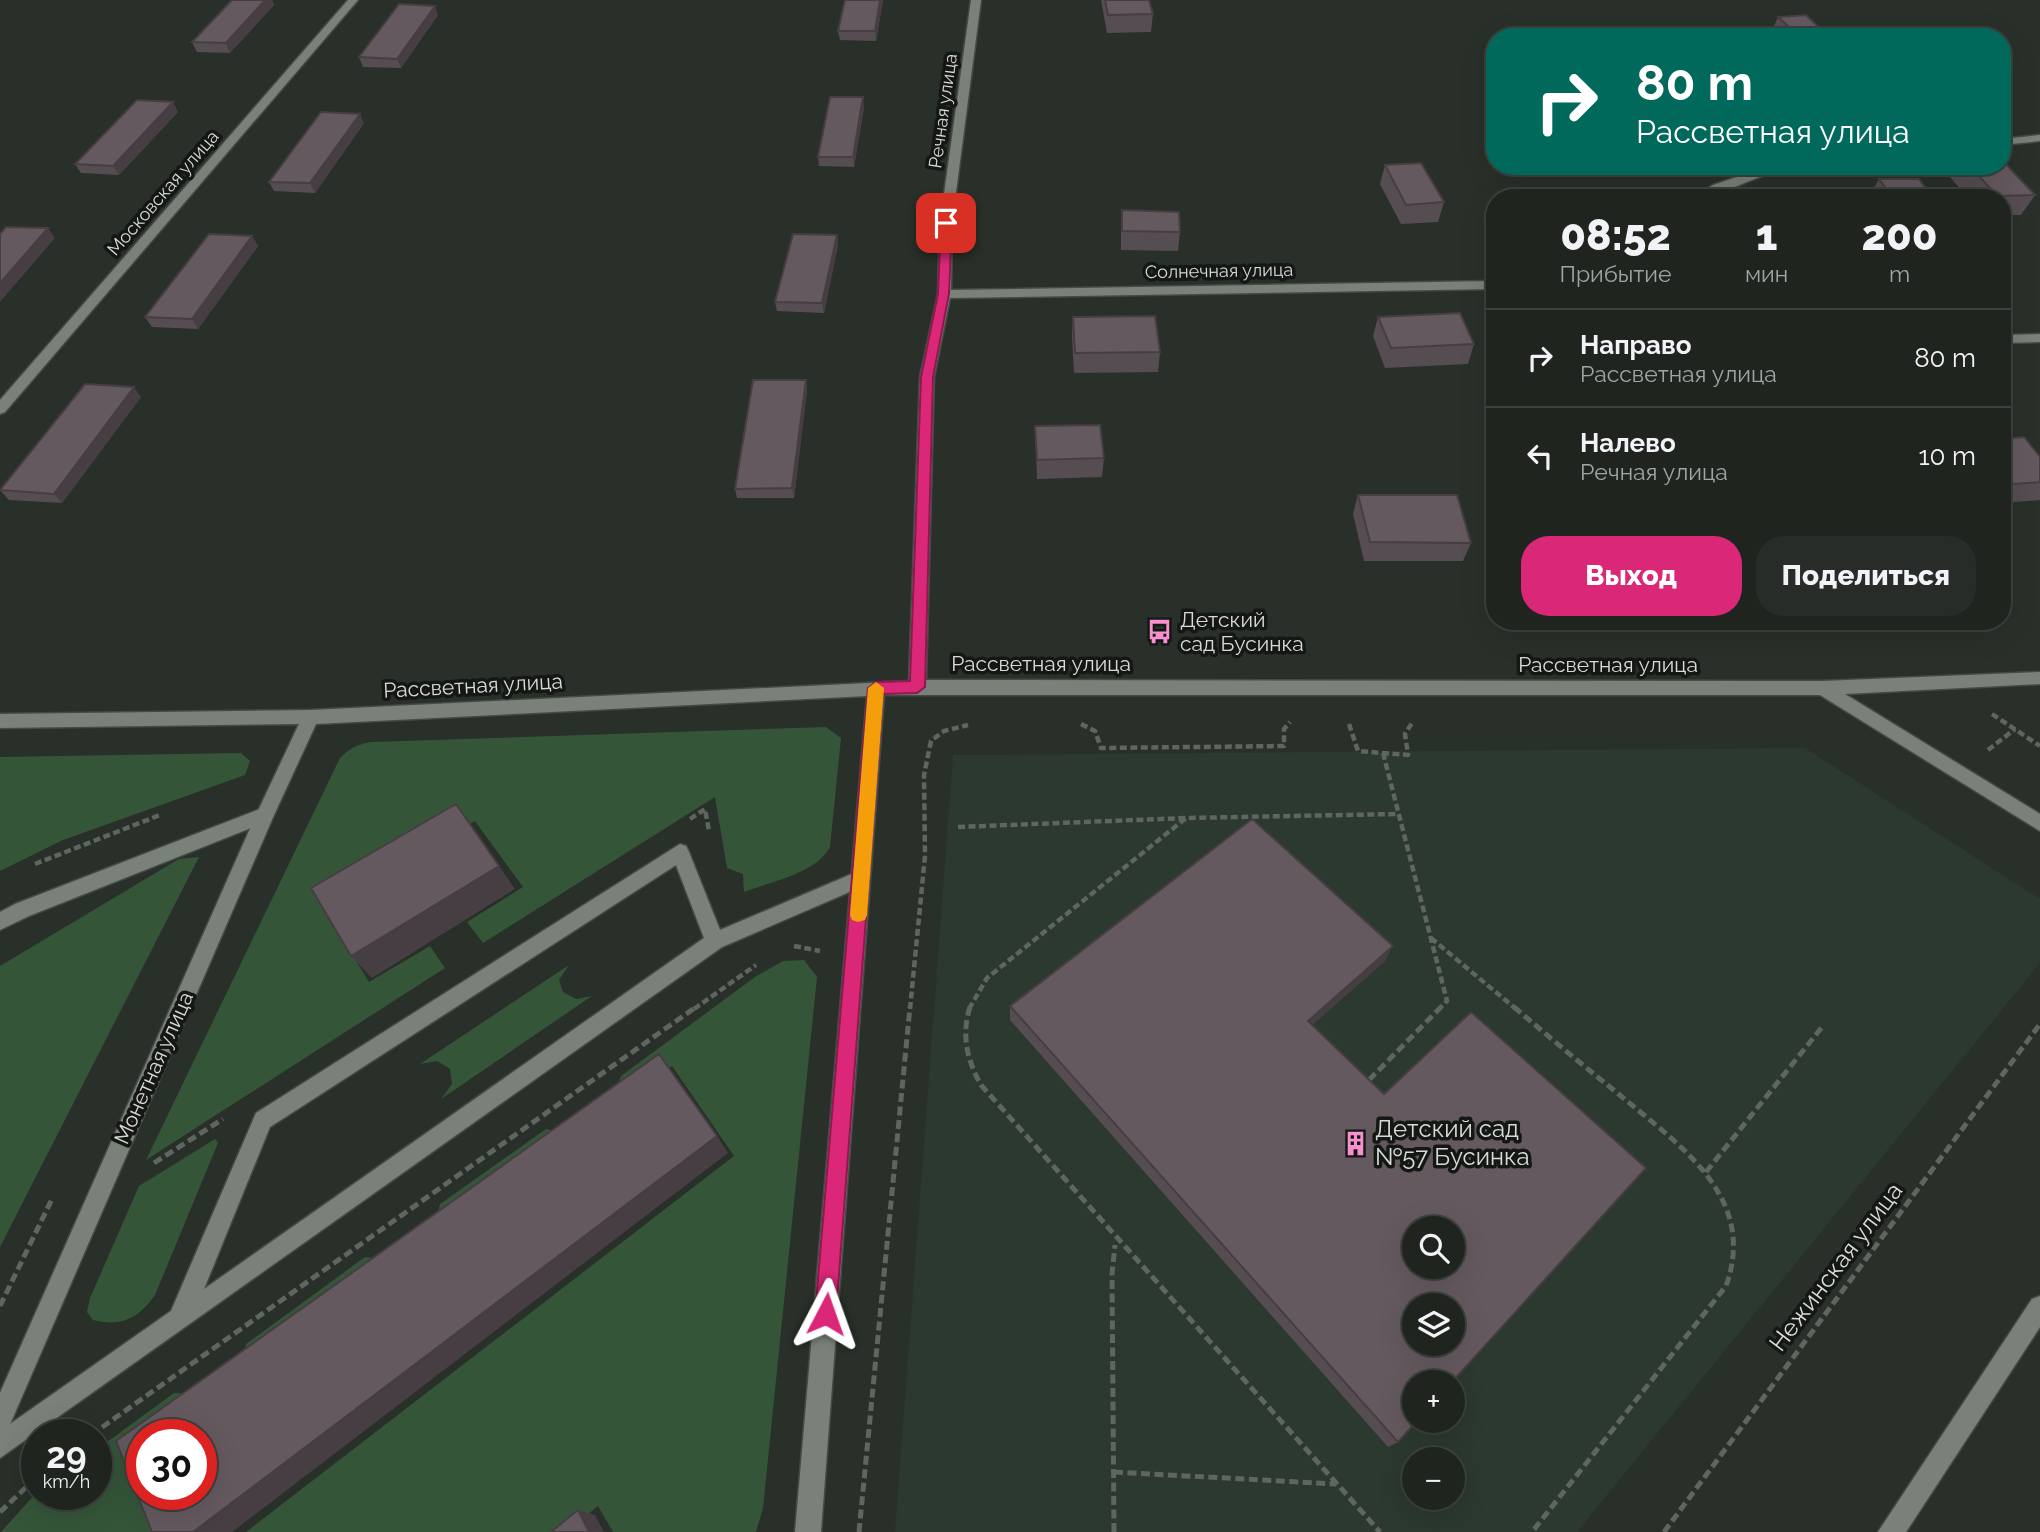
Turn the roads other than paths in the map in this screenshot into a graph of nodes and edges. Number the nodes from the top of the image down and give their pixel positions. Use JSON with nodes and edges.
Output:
{"nodes":[{"id":1,"x":353,"y":0,"type":"edge"},
{"id":2,"x":976,"y":0,"type":"edge"},
{"id":3,"x":2040,"y":138,"type":"edge"},
{"id":4,"x":2011,"y":141,"type":"edge"},
{"id":5,"x":1755,"y":175,"type":"edge"},
{"id":6,"x":1715,"y":189,"type":"edge"},
{"id":7,"x":1486,"y":285,"type":"edge"},
{"id":8,"x":944,"y":294,"type":"junction"},
{"id":9,"x":2040,"y":338,"type":"edge"},
{"id":10,"x":2011,"y":339,"type":"edge"},
{"id":11,"x":0,"y":409,"type":"edge"},
{"id":12,"x":2040,"y":678,"type":"edge"},
{"id":13,"x":917,"y":687,"type":"junction"},
{"id":14,"x":876,"y":688,"type":"junction"},
{"id":15,"x":1823,"y":688,"type":"junction"},
{"id":16,"x":311,"y":717,"type":"junction"},
{"id":17,"x":0,"y":721,"type":"edge"},
{"id":18,"x":265,"y":815,"type":"junction"},
{"id":19,"x":2040,"y":823,"type":"edge"},
{"id":20,"x":862,"y":878,"type":"junction"},
{"id":21,"x":0,"y":922,"type":"edge"},
{"id":22,"x":715,"y":941,"type":"junction"},
{"id":23,"x":2040,"y":1307,"type":"edge"},
{"id":24,"x":179,"y":1319,"type":"junction"},
{"id":25,"x":0,"y":1420,"type":"edge"},
{"id":26,"x":0,"y":1446,"type":"edge"},
{"id":27,"x":808,"y":1532,"type":"edge"},
{"id":28,"x":1891,"y":1532,"type":"edge"}],
"edges":[{"from":1,"to":11,"type":"street","name":"Московская улица"},
{"from":2,"to":8,"type":"street","name":"Речная улица"},
{"from":3,"to":4,"type":"street"},
{"from":5,"to":6,"type":"street"},
{"from":7,"to":8,"type":"street","name":"Солнечная улица"},
{"from":8,"to":13,"type":"street","name":"Речная улица"},
{"from":9,"to":10,"type":"street"},
{"from":12,"to":15,"type":"street","name":"Рассветная улица"},
{"from":13,"to":14,"type":"street","name":"Рассветная улица"},
{"from":13,"to":15,"type":"street","name":"Рассветная улица"},
{"from":14,"to":16,"type":"street","name":"Рассветная улица"},
{"from":14,"to":20,"type":"street"},
{"from":15,"to":19,"type":"street"},
{"from":16,"to":17,"type":"street","name":"Рассветная улица"},
{"from":16,"to":18,"type":"street","name":"Монетная улица"},
{"from":18,"to":21,"type":"street"},
{"from":18,"to":25,"type":"street","name":"Монетная улица"},
{"from":20,"to":22,"type":"street"},
{"from":20,"to":27,"type":"street"},
{"from":22,"to":24,"type":"street"},
{"from":22,"to":24,"type":"street"},
{"from":23,"to":28,"type":"street"},
{"from":24,"to":26,"type":"street"}]}
